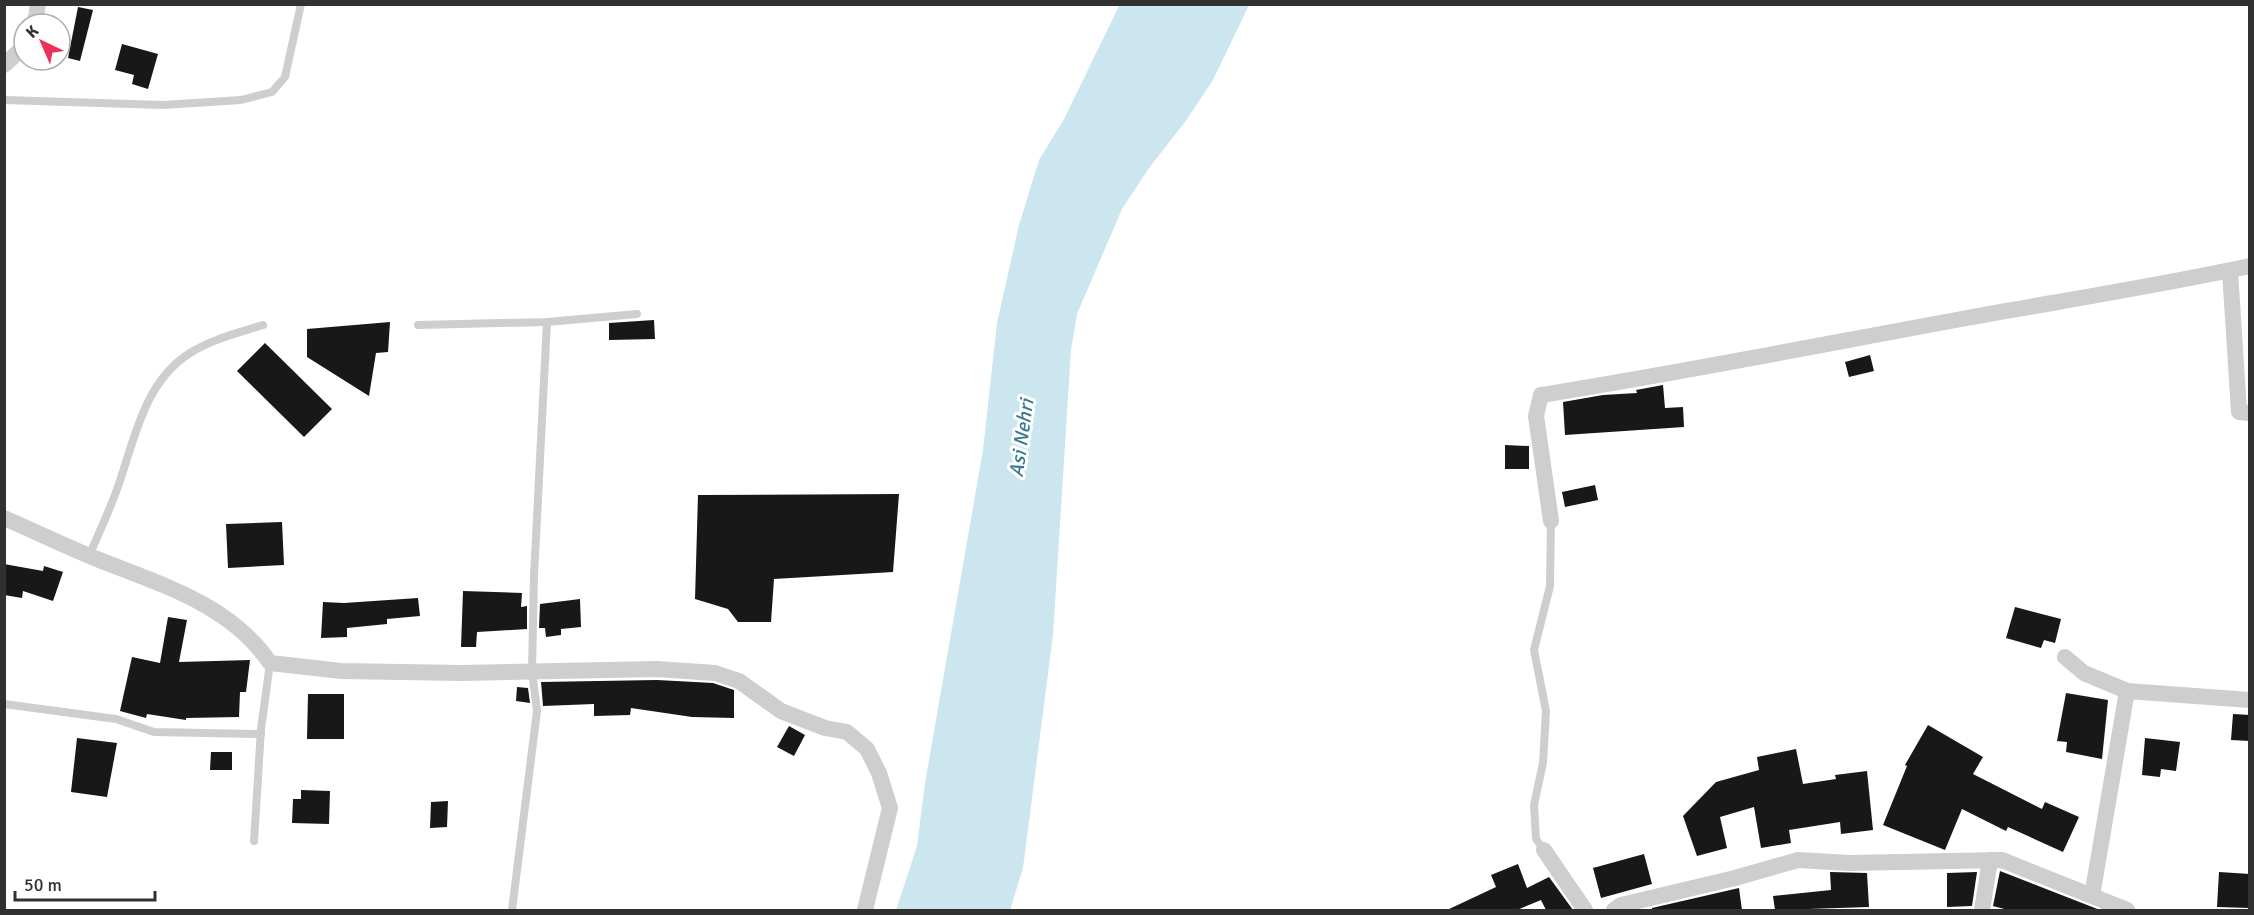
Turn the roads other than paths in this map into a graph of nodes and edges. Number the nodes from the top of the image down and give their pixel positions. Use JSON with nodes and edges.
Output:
{"nodes":[{"id":1,"x":301,"y":4,"type":"edge"},
{"id":2,"x":4,"y":100,"type":"edge"},
{"id":3,"x":2250,"y":266,"type":"edge"},
{"id":4,"x":2230,"y":271,"type":"junction"},
{"id":5,"x":637,"y":314,"type":"dead end"},
{"id":6,"x":547,"y":321,"type":"junction"},
{"id":7,"x":263,"y":325,"type":"dead end"},
{"id":8,"x":418,"y":325,"type":"dead end"},
{"id":9,"x":2250,"y":413,"type":"edge"},
{"id":10,"x":4,"y":518,"type":"edge"},
{"id":11,"x":1551,"y":521,"type":"joint"},
{"id":12,"x":89,"y":556,"type":"junction"},
{"id":13,"x":2065,"y":657,"type":"dead end"},
{"id":14,"x":270,"y":663,"type":"junction"},
{"id":15,"x":532,"y":671,"type":"junction"},
{"id":16,"x":2127,"y":691,"type":"junction"},
{"id":17,"x":2250,"y":700,"type":"edge"},
{"id":18,"x":4,"y":704,"type":"edge"},
{"id":19,"x":261,"y":734,"type":"junction"},
{"id":20,"x":254,"y":842,"type":"dead end"},
{"id":21,"x":1544,"y":850,"type":"joint"},
{"id":22,"x":1990,"y":860,"type":"junction"},
{"id":23,"x":2092,"y":896,"type":"junction"},
{"id":24,"x":512,"y":910,"type":"edge"},
{"id":25,"x":864,"y":910,"type":"edge"},
{"id":26,"x":1585,"y":910,"type":"edge"},
{"id":27,"x":1614,"y":910,"type":"edge"},
{"id":28,"x":1982,"y":910,"type":"edge"},
{"id":29,"x":2127,"y":910,"type":"edge"}],
"edges":[{"from":1,"to":2,"type":"lane"},
{"from":3,"to":4,"type":"street"},
{"from":4,"to":9,"type":"street"},
{"from":4,"to":11,"type":"street"},
{"from":5,"to":6,"type":"lane"},
{"from":6,"to":8,"type":"lane"},
{"from":6,"to":15,"type":"lane"},
{"from":7,"to":12,"type":"lane"},
{"from":10,"to":12,"type":"street"},
{"from":11,"to":21,"type":"lane"},
{"from":12,"to":14,"type":"street"},
{"from":13,"to":16,"type":"street"},
{"from":14,"to":15,"type":"street"},
{"from":14,"to":19,"type":"lane"},
{"from":15,"to":24,"type":"lane"},
{"from":15,"to":25,"type":"street"},
{"from":16,"to":17,"type":"street"},
{"from":16,"to":23,"type":"street"},
{"from":18,"to":19,"type":"lane"},
{"from":19,"to":20,"type":"lane"},
{"from":21,"to":26,"type":"street"},
{"from":22,"to":23,"type":"street"},
{"from":22,"to":27,"type":"street"},
{"from":22,"to":28,"type":"street"},
{"from":23,"to":29,"type":"street"}]}
